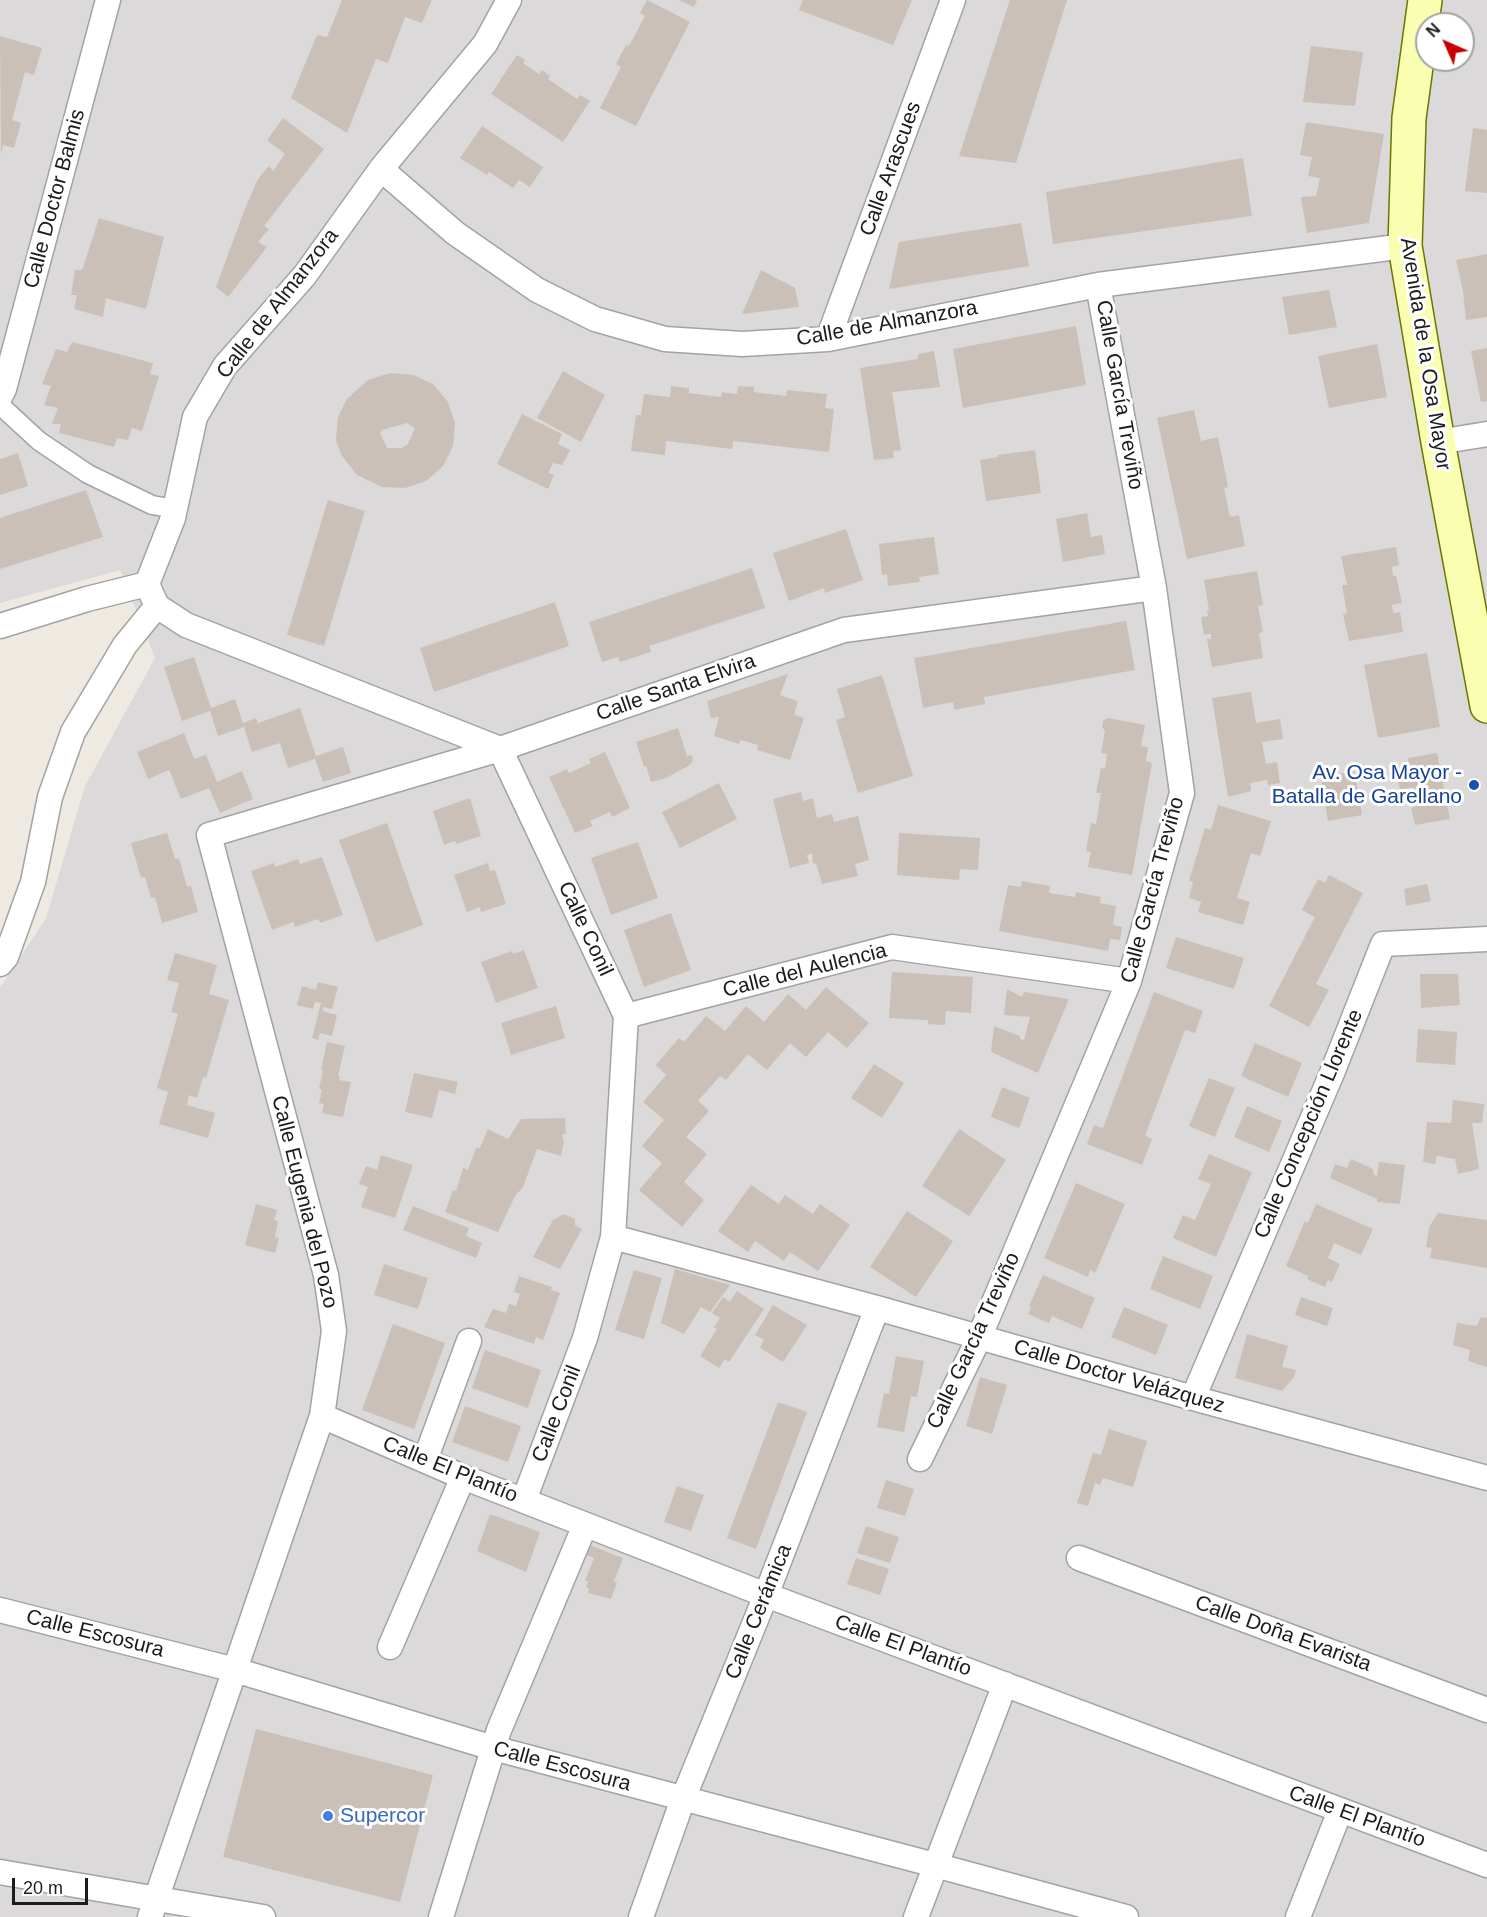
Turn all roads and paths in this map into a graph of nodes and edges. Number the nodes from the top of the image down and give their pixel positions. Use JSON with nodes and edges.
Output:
{"nodes":[{"id":1,"x":108,"y":0,"type":"edge"},
{"id":2,"x":509,"y":0,"type":"edge"},
{"id":3,"x":953,"y":0,"type":"edge"},
{"id":4,"x":1425,"y":0,"type":"edge"},
{"id":5,"x":381,"y":168,"type":"junction"},
{"id":6,"x":1405,"y":246,"type":"junction"},
{"id":7,"x":1098,"y":285,"type":"junction"},
{"id":8,"x":828,"y":339,"type":"junction"},
{"id":9,"x":0,"y":397,"type":"edge"},
{"id":10,"x":0,"y":405,"type":"edge"},
{"id":11,"x":1487,"y":434,"type":"edge"},
{"id":12,"x":1438,"y":442,"type":"junction"},
{"id":13,"x":175,"y":509,"type":"junction"},
{"id":14,"x":147,"y":584,"type":"junction"},
{"id":15,"x":1154,"y":588,"type":"junction"},
{"id":16,"x":157,"y":606,"type":"junction"},
{"id":17,"x":0,"y":626,"type":"edge"},
{"id":18,"x":1482,"y":647,"type":"edge"},
{"id":19,"x":1487,"y":706,"type":"edge"},
{"id":20,"x":500,"y":749,"type":"junction"},
{"id":21,"x":209,"y":835,"type":"joint"},
{"id":22,"x":1487,"y":939,"type":"edge"},
{"id":23,"x":0,"y":964,"type":"edge"},
{"id":24,"x":1129,"y":981,"type":"junction"},
{"id":25,"x":626,"y":1016,"type":"junction"},
{"id":26,"x":613,"y":1237,"type":"junction"},
{"id":27,"x":877,"y":1308,"type":"junction"},
{"id":28,"x":979,"y":1338,"type":"junction"},
{"id":29,"x":469,"y":1341,"type":"dead end"},
{"id":30,"x":1193,"y":1398,"type":"junction"},
{"id":31,"x":322,"y":1416,"type":"junction"},
{"id":32,"x":920,"y":1459,"type":"dead end"},
{"id":33,"x":425,"y":1460,"type":"junction"},
{"id":34,"x":463,"y":1477,"type":"junction"},
{"id":35,"x":1487,"y":1478,"type":"edge"},
{"id":36,"x":524,"y":1500,"type":"junction"},
{"id":37,"x":585,"y":1525,"type":"junction"},
{"id":38,"x":1078,"y":1558,"type":"dead end"},
{"id":39,"x":766,"y":1595,"type":"junction"},
{"id":40,"x":0,"y":1610,"type":"edge"},
{"id":41,"x":390,"y":1647,"type":"dead end"},
{"id":42,"x":235,"y":1670,"type":"junction"},
{"id":43,"x":1005,"y":1684,"type":"junction"},
{"id":44,"x":1487,"y":1710,"type":"edge"},
{"id":45,"x":493,"y":1748,"type":"junction"},
{"id":46,"x":683,"y":1799,"type":"junction"},
{"id":47,"x":1340,"y":1811,"type":"junction"},
{"id":48,"x":936,"y":1865,"type":"junction"},
{"id":49,"x":1487,"y":1865,"type":"edge"},
{"id":50,"x":0,"y":1872,"type":"edge"},
{"id":51,"x":153,"y":1908,"type":"edge"},
{"id":52,"x":263,"y":1917,"type":"edge"},
{"id":53,"x":441,"y":1917,"type":"edge"},
{"id":54,"x":640,"y":1917,"type":"edge"},
{"id":55,"x":916,"y":1917,"type":"edge"},
{"id":56,"x":1126,"y":1917,"type":"edge"},
{"id":57,"x":1298,"y":1917,"type":"edge"}],
"edges":[{"from":1,"to":9,"type":"street","name":"Calle Doctor Balmis"},
{"from":2,"to":5,"type":"street","name":"Calle de Almanzora"},
{"from":3,"to":8,"type":"street","name":"Calle Arascues"},
{"from":4,"to":6,"type":"main road","name":"Avenida de la Osa Mayor"},
{"from":5,"to":8,"type":"street","name":"Calle de Almanzora"},
{"from":5,"to":13,"type":"street","name":"Calle de Almanzora"},
{"from":6,"to":7,"type":"street","name":"Calle de Almanzora"},
{"from":6,"to":12,"type":"main road","name":"Avenida de la Osa Mayor"},
{"from":7,"to":8,"type":"street","name":"Calle de Almanzora"},
{"from":7,"to":15,"type":"street","name":"Calle García Treviño"},
{"from":10,"to":13,"type":"street"},
{"from":11,"to":12,"type":"street"},
{"from":12,"to":18,"type":"main road","name":"Avenida de la Osa Mayor"},
{"from":13,"to":14,"type":"street","name":"Calle de Almanzora"},
{"from":14,"to":16,"type":"street"},
{"from":14,"to":17,"type":"street"},
{"from":15,"to":20,"type":"street","name":"Calle Santa Elvira"},
{"from":15,"to":24,"type":"street","name":"Calle García Treviño"},
{"from":16,"to":20,"type":"street"},
{"from":16,"to":23,"type":"street"},
{"from":18,"to":19,"type":"main road","name":"Avenida de la Osa Mayor"},
{"from":20,"to":21,"type":"street","name":"Calle Santa Elvira"},
{"from":20,"to":25,"type":"street","name":"Calle Conil"},
{"from":21,"to":31,"type":"street","name":"Calle Eugenia del Pozo"},
{"from":22,"to":30,"type":"street","name":"Calle Concepción Llorente"},
{"from":24,"to":25,"type":"street","name":"Calle del Aulencia"},
{"from":24,"to":28,"type":"street","name":"Calle García Treviño"},
{"from":25,"to":26,"type":"street","name":"Calle Conil"},
{"from":26,"to":27,"type":"street","name":"Calle Doctor Velázquez"},
{"from":26,"to":36,"type":"street","name":"Calle Conil"},
{"from":27,"to":28,"type":"street","name":"Calle Doctor Velázquez"},
{"from":27,"to":39,"type":"street","name":"Calle Cerámica"},
{"from":28,"to":30,"type":"street","name":"Calle Doctor Velázquez"},
{"from":28,"to":32,"type":"street","name":"Calle García Treviño"},
{"from":29,"to":33,"type":"street"},
{"from":30,"to":35,"type":"street","name":"Calle Doctor Velázquez"},
{"from":31,"to":33,"type":"street","name":"Calle El Plantío"},
{"from":31,"to":42,"type":"street","name":"Calle Eugenia del Pozo"},
{"from":33,"to":34,"type":"street","name":"Calle El Plantío"},
{"from":34,"to":36,"type":"street","name":"Calle El Plantío"},
{"from":34,"to":41,"type":"street"},
{"from":36,"to":37,"type":"street","name":"Calle El Plantío"},
{"from":37,"to":39,"type":"street","name":"Calle El Plantío"},
{"from":37,"to":45,"type":"street"},
{"from":38,"to":44,"type":"street","name":"Calle Doña Evarista"},
{"from":39,"to":43,"type":"street","name":"Calle El Plantío"},
{"from":39,"to":46,"type":"street","name":"Calle Cerámica"},
{"from":40,"to":42,"type":"street","name":"Calle Escosura"},
{"from":42,"to":45,"type":"street","name":"Calle Escosura"},
{"from":42,"to":51,"type":"street","name":"Calle Eugenia del Pozo"},
{"from":43,"to":47,"type":"street","name":"Calle El Plantío"},
{"from":43,"to":48,"type":"street"},
{"from":45,"to":46,"type":"street","name":"Calle Escosura"},
{"from":45,"to":53,"type":"street"},
{"from":46,"to":48,"type":"street","name":"Calle Escosura"},
{"from":46,"to":54,"type":"street","name":"Calle Cerámica"},
{"from":47,"to":49,"type":"street","name":"Calle El Plantío"},
{"from":47,"to":57,"type":"street"},
{"from":48,"to":55,"type":"street"},
{"from":48,"to":56,"type":"street","name":"Calle Escosura"},
{"from":50,"to":51,"type":"street"},
{"from":51,"to":52,"type":"street"}]}
